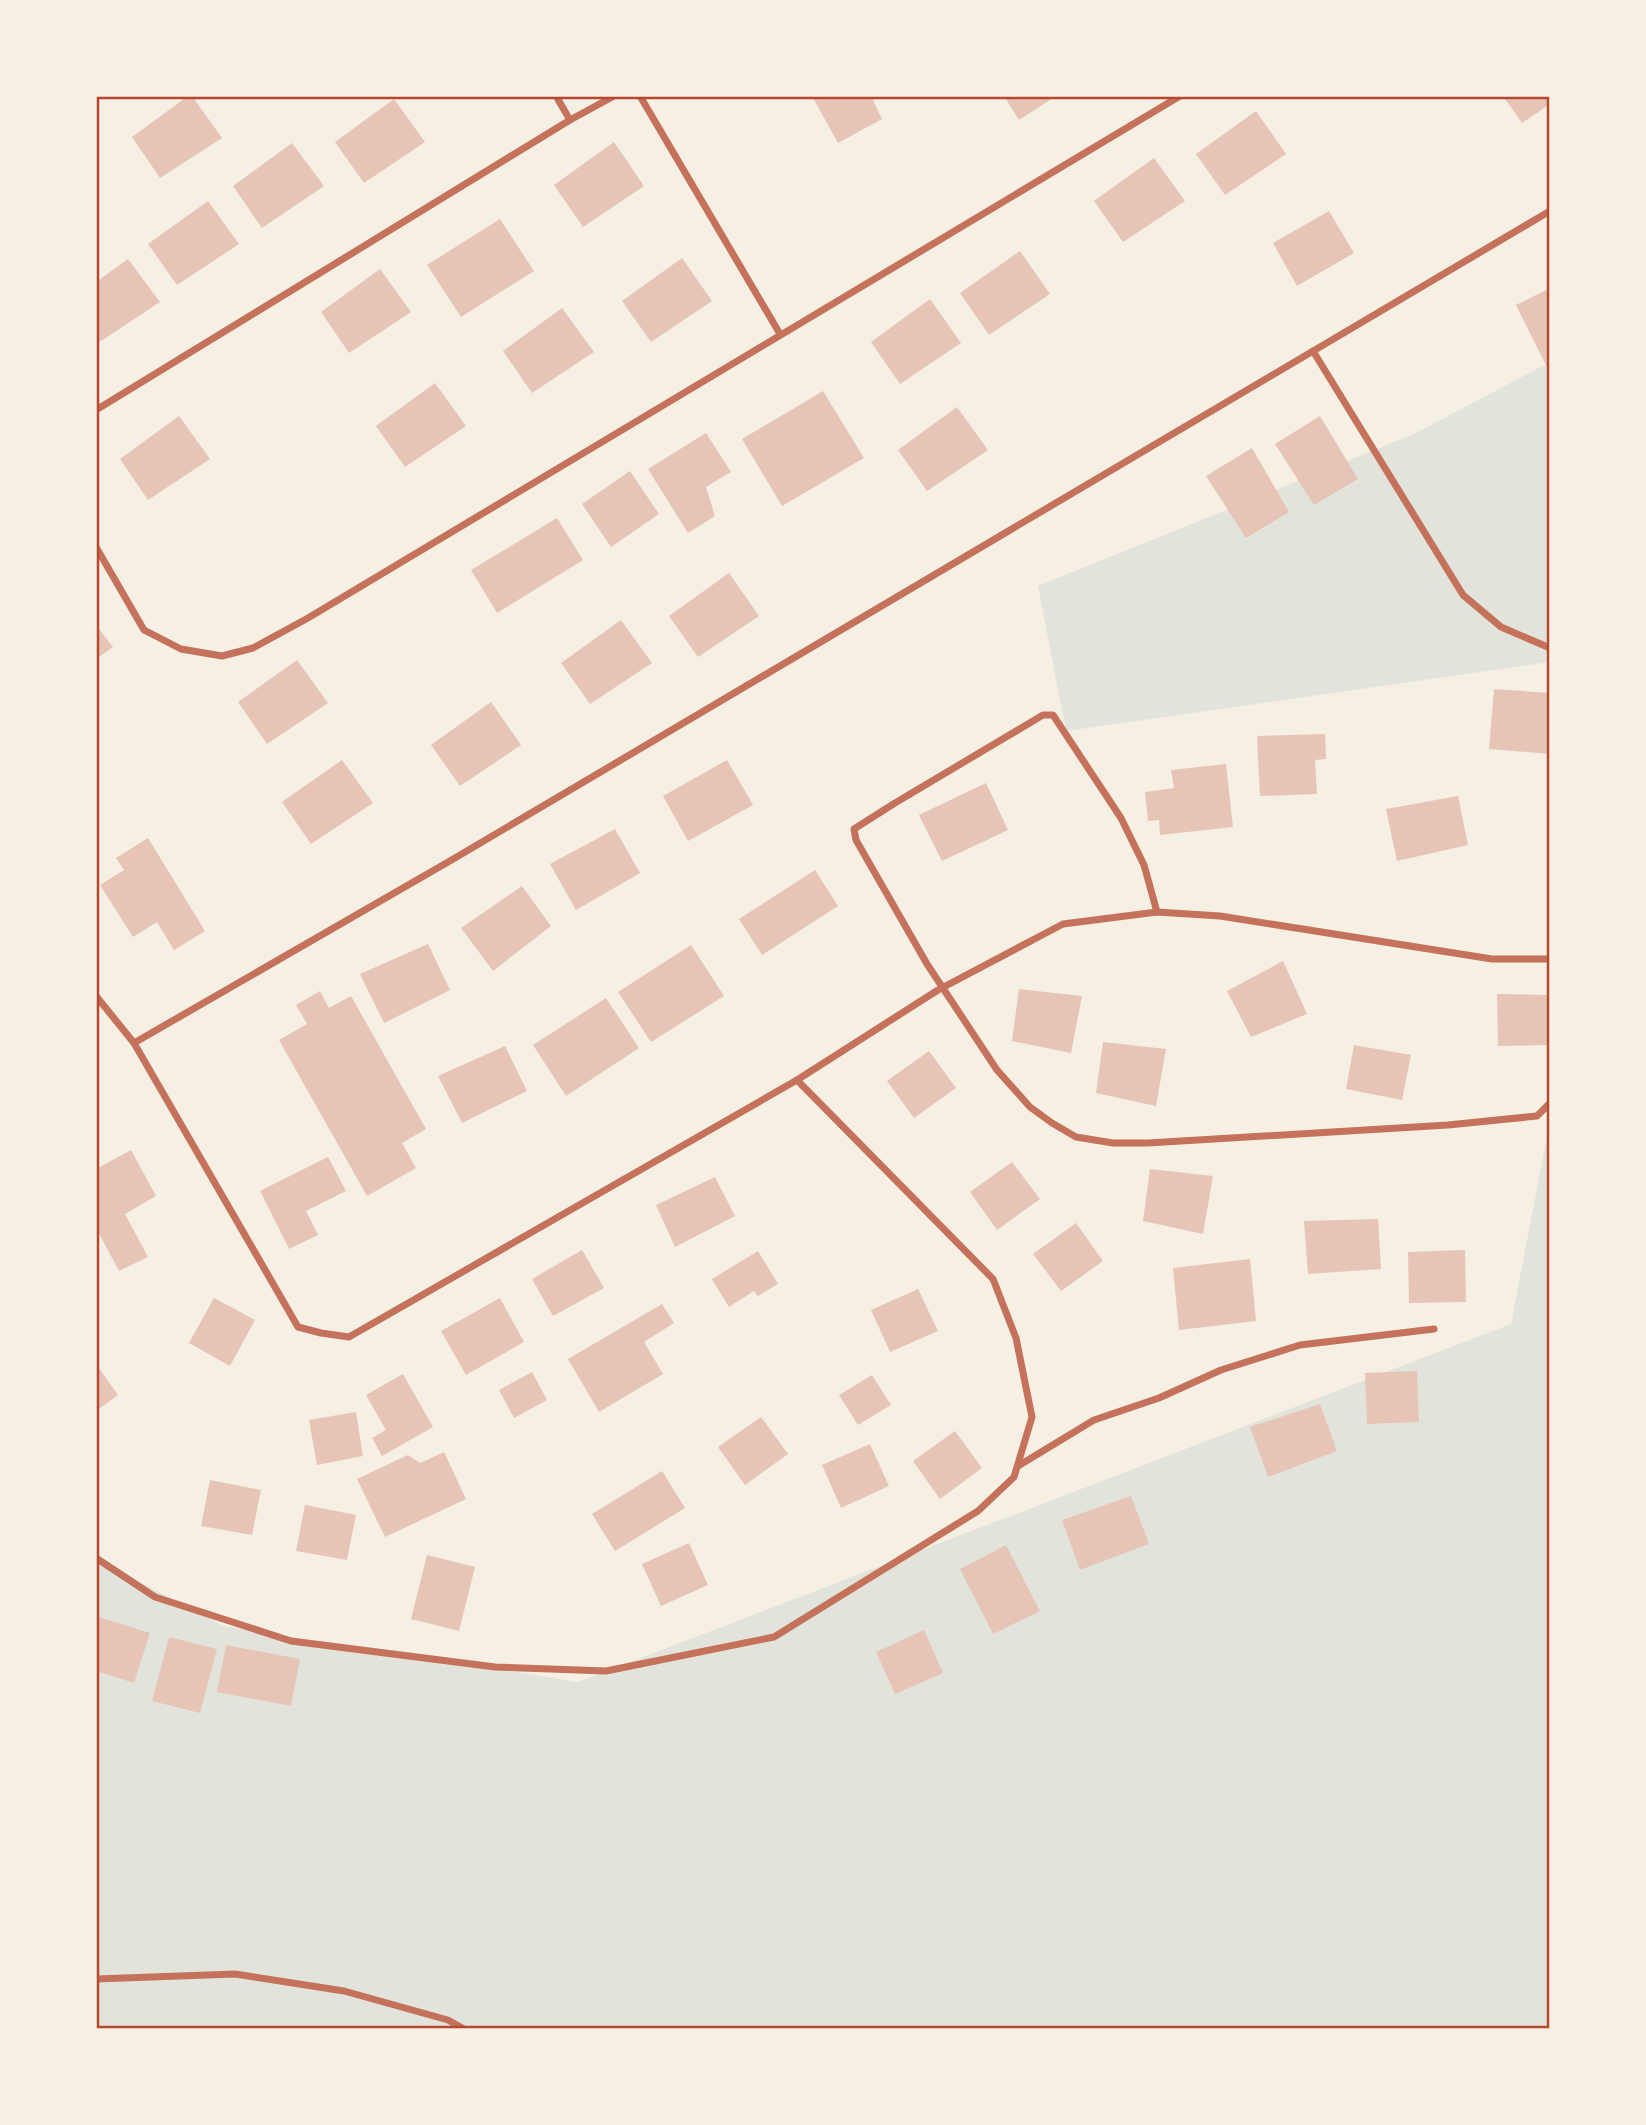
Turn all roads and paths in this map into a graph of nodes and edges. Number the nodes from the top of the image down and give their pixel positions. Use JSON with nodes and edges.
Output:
{"nodes":[{"id":1,"x":556,"y":96,"type":"edge"},
{"id":2,"x":614,"y":96,"type":"edge"},
{"id":3,"x":640,"y":96,"type":"edge"},
{"id":4,"x":1180,"y":96,"type":"edge"},
{"id":5,"x":570,"y":120,"type":"junction"},
{"id":6,"x":1550,"y":211,"type":"edge"},
{"id":7,"x":780,"y":334,"type":"junction"},
{"id":8,"x":1313,"y":351,"type":"junction"},
{"id":9,"x":96,"y":410,"type":"edge"},
{"id":10,"x":96,"y":547,"type":"edge"},
{"id":11,"x":1550,"y":648,"type":"edge"},
{"id":12,"x":1157,"y":912,"type":"junction"},
{"id":13,"x":1550,"y":959,"type":"edge"},
{"id":14,"x":944,"y":987,"type":"junction"},
{"id":15,"x":96,"y":996,"type":"edge"},
{"id":16,"x":134,"y":1043,"type":"junction"},
{"id":17,"x":797,"y":1080,"type":"junction"},
{"id":18,"x":1550,"y":1102,"type":"edge"},
{"id":19,"x":1434,"y":1329,"type":"dead end"},
{"id":20,"x":1017,"y":1466,"type":"junction"},
{"id":21,"x":96,"y":1558,"type":"edge"},
{"id":22,"x":96,"y":1979,"type":"edge"},
{"id":23,"x":464,"y":2029,"type":"edge"}],
"edges":[{"from":1,"to":5,"type":"street"},
{"from":2,"to":5,"type":"street"},
{"from":3,"to":7,"type":"street"},
{"from":4,"to":7,"type":"street"},
{"from":5,"to":9,"type":"street"},
{"from":6,"to":8,"type":"street"},
{"from":7,"to":10,"type":"street"},
{"from":8,"to":11,"type":"street"},
{"from":8,"to":16,"type":"street"},
{"from":12,"to":13,"type":"street"},
{"from":12,"to":14,"type":"street"},
{"from":12,"to":14,"type":"street"},
{"from":14,"to":17,"type":"street"},
{"from":14,"to":18,"type":"street"},
{"from":15,"to":16,"type":"street"},
{"from":16,"to":17,"type":"street"},
{"from":17,"to":20,"type":"street"},
{"from":19,"to":20,"type":"street"},
{"from":20,"to":21,"type":"street"},
{"from":22,"to":23,"type":"street"}]}
